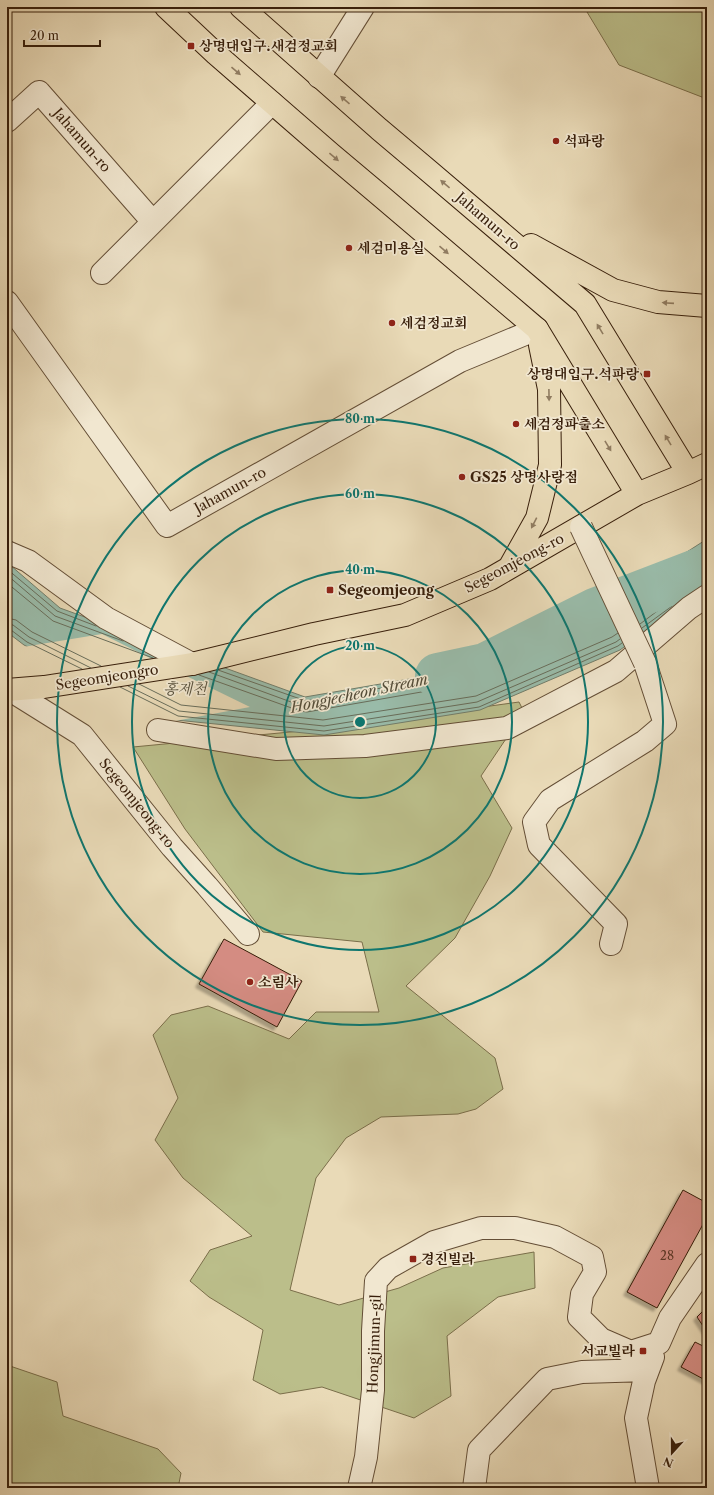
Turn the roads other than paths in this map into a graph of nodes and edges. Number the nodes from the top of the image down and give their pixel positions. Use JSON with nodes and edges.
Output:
{"nodes":[{"id":1,"x":166,"y":7,"type":"edge"},
{"id":2,"x":241,"y":7,"type":"edge"},
{"id":3,"x":362,"y":7,"type":"edge"},
{"id":4,"x":319,"y":76,"type":"junction"},
{"id":5,"x":272,"y":103,"type":"junction"},
{"id":6,"x":7,"y":121,"type":"edge"},
{"id":7,"x":153,"y":222,"type":"junction"},
{"id":8,"x":490,"y":222,"type":"junction"},
{"id":9,"x":102,"y":273,"type":"dead end"},
{"id":10,"x":7,"y":302,"type":"edge"},
{"id":11,"x":707,"y":306,"type":"edge"},
{"id":12,"x":537,"y":329,"type":"junction"},
{"id":13,"x":707,"y":464,"type":"edge"},
{"id":14,"x":688,"y":473,"type":"junction"},
{"id":15,"x":637,"y":494,"type":"junction"},
{"id":16,"x":581,"y":527,"type":"junction"},
{"id":17,"x":7,"y":552,"type":"edge"},
{"id":18,"x":509,"y":568,"type":"junction"},
{"id":19,"x":707,"y":596,"type":"edge"},
{"id":20,"x":192,"y":664,"type":"junction"},
{"id":21,"x":170,"y":668,"type":"joint"},
{"id":22,"x":44,"y":687,"type":"joint"},
{"id":23,"x":9,"y":690,"type":"edge"},
{"id":24,"x":158,"y":730,"type":"dead end"},
{"id":25,"x":248,"y":934,"type":"dead end"},
{"id":26,"x":611,"y":944,"type":"dead end"},
{"id":27,"x":707,"y":1264,"type":"edge"},
{"id":28,"x":659,"y":1343,"type":"junction"},
{"id":29,"x":648,"y":1370,"type":"junction"},
{"id":30,"x":359,"y":1488,"type":"edge"},
{"id":31,"x":474,"y":1488,"type":"edge"},
{"id":32,"x":648,"y":1488,"type":"edge"}],
"edges":[{"from":1,"to":5,"type":"main road","one_way":true},
{"from":2,"to":4,"type":"main road","name":"Jahamun-ro"},
{"from":3,"to":4,"type":"street"},
{"from":8,"to":4,"type":"main road","name":"Jahamun-ro","one_way":true},
{"from":5,"to":7,"type":"street"},
{"from":5,"to":12,"type":"main road","one_way":true},
{"from":6,"to":7,"type":"street","name":"Jahamun-ro"},
{"from":7,"to":9,"type":"street"},
{"from":11,"to":8,"type":"main road","one_way":true},
{"from":14,"to":8,"type":"main road","name":"Jahamun-ro","one_way":true},
{"from":10,"to":12,"type":"street","name":"Jahamun-ro"},
{"from":12,"to":15,"type":"main road","one_way":true},
{"from":12,"to":18,"type":"main road","one_way":true},
{"from":13,"to":14,"type":"main road","name":"Segeomjeong-ro"},
{"from":14,"to":15,"type":"main road","name":"Segeomjeong-ro"},
{"from":15,"to":16,"type":"main road","name":"Segeomjeong-ro"},
{"from":16,"to":18,"type":"main road","name":"Segeomjeong-ro"},
{"from":16,"to":26,"type":"street","bridge":true},
{"from":17,"to":20,"type":"street"},
{"from":18,"to":20,"type":"main road","name":"Segeomjeong-ro"},
{"from":19,"to":24,"type":"street"},
{"from":20,"to":21,"type":"main road","name":"Segeomjeong-ro"},
{"from":21,"to":22,"type":"main road","name":"Segeomjeongro"},
{"from":22,"to":23,"type":"main road","name":"Segeomjeong-ro"},
{"from":23,"to":25,"type":"street","name":"Segeomjeong-ro"},
{"from":27,"to":28,"type":"street"},
{"from":28,"to":29,"type":"street"},
{"from":28,"to":30,"type":"street","name":"Hongjimun-gil"},
{"from":29,"to":31,"type":"street"},
{"from":29,"to":32,"type":"street"}]}
